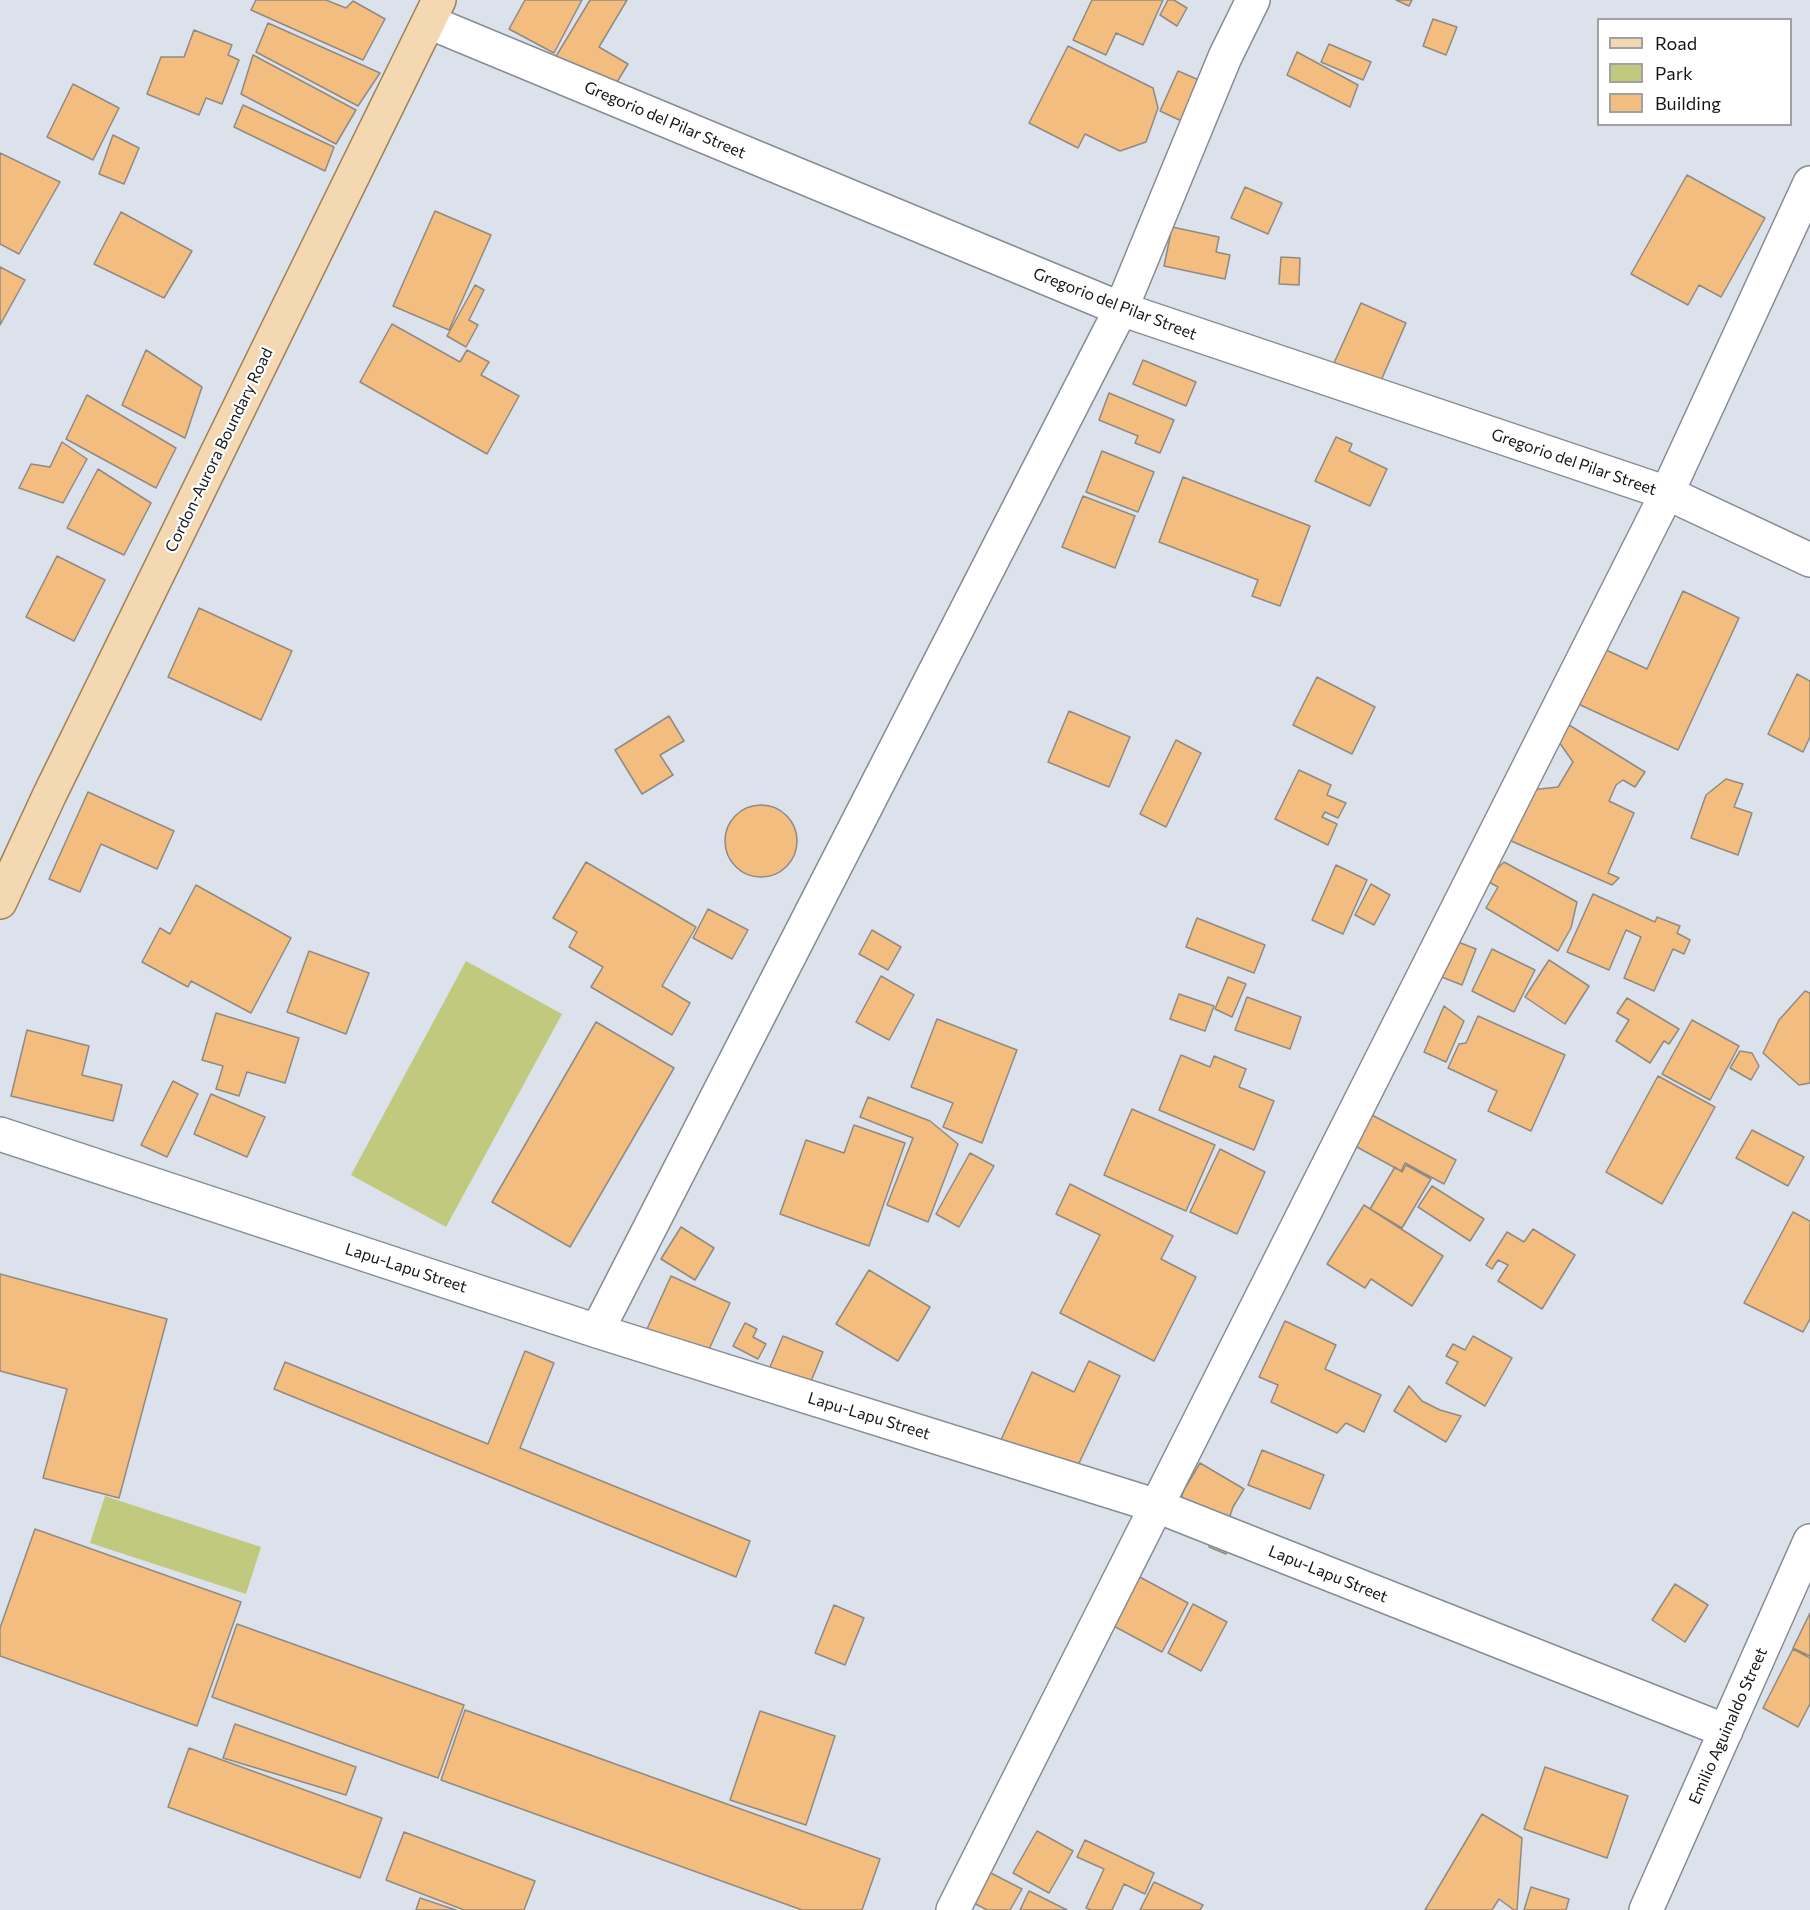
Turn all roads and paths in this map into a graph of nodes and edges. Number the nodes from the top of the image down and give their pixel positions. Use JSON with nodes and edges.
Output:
{"nodes":[{"id":1,"x":1253,"y":0,"type":"edge"},
{"id":2,"x":434,"y":11,"type":"edge"},
{"id":3,"x":1810,"y":183,"type":"edge"},
{"id":4,"x":1121,"y":309,"type":"junction"},
{"id":5,"x":1666,"y":493,"type":"junction"},
{"id":6,"x":1810,"y":560,"type":"edge"},
{"id":7,"x":0,"y":902,"type":"edge"},
{"id":8,"x":0,"y":1134,"type":"edge"},
{"id":9,"x":597,"y":1331,"type":"junction"},
{"id":10,"x":1157,"y":1506,"type":"junction"},
{"id":11,"x":1810,"y":1541,"type":"edge"},
{"id":12,"x":1726,"y":1731,"type":"junction"},
{"id":13,"x":953,"y":1910,"type":"edge"},
{"id":14,"x":1646,"y":1910,"type":"edge"}],
"edges":[{"from":1,"to":4,"type":"street"},
{"from":2,"to":4,"type":"street","name":"Gregorio del Pilar Street"},
{"from":2,"to":7,"type":"main road","name":"Cordon-Aurora Boundary Road"},
{"from":3,"to":5,"type":"street"},
{"from":4,"to":5,"type":"street","name":"Gregorio del Pilar Street"},
{"from":4,"to":9,"type":"street"},
{"from":5,"to":6,"type":"street","name":"Gregorio del Pilar Street"},
{"from":5,"to":10,"type":"street"},
{"from":8,"to":9,"type":"street","name":"Lapu-Lapu Street"},
{"from":9,"to":10,"type":"street","name":"Lapu-Lapu Street"},
{"from":10,"to":12,"type":"street","name":"Lapu-Lapu Street"},
{"from":10,"to":13,"type":"street"},
{"from":11,"to":12,"type":"street","name":"Emilio Aguinaldo Street"},
{"from":12,"to":14,"type":"street","name":"Emilio Aguinaldo Street"}]}
